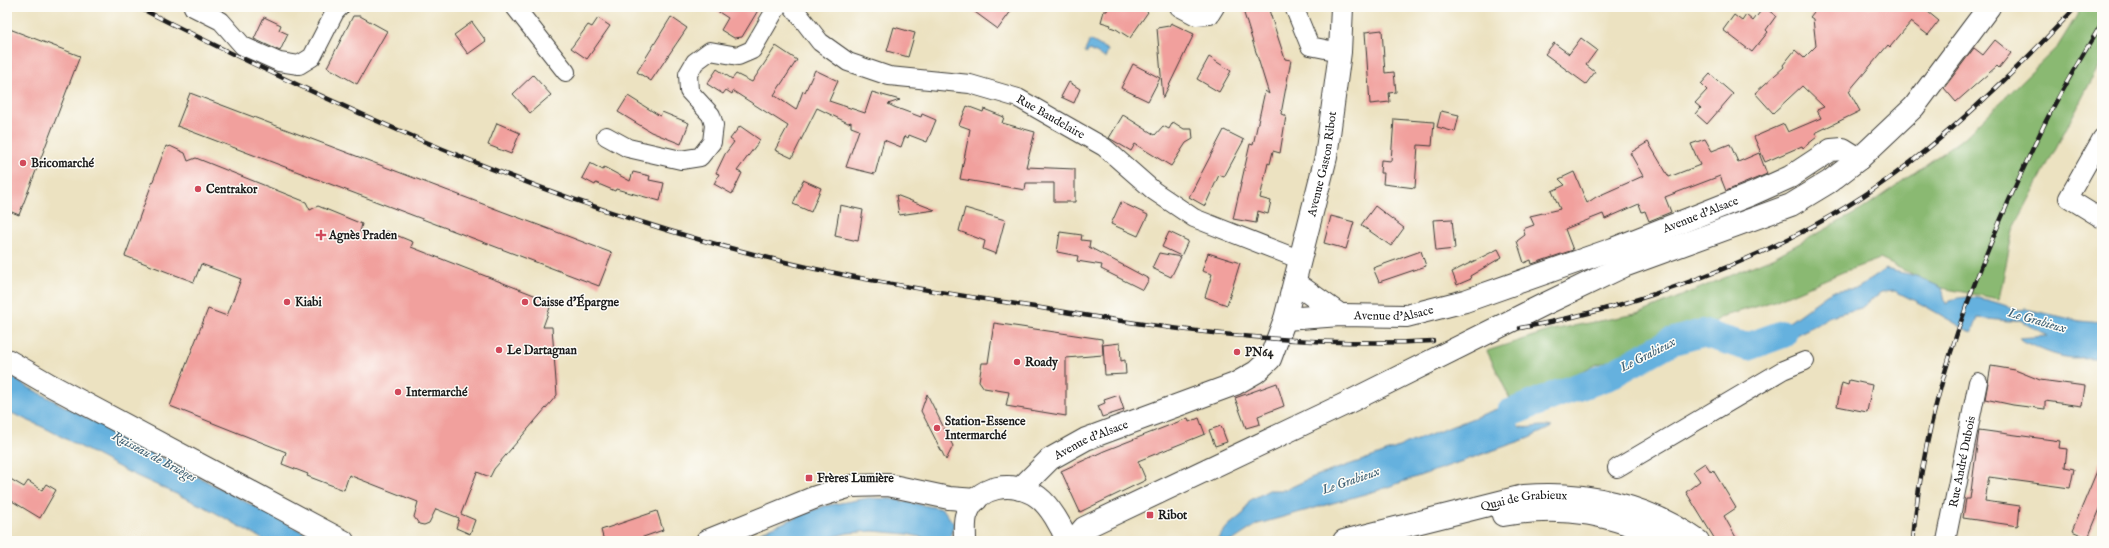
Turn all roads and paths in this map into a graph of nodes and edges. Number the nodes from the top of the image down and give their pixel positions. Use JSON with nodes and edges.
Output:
{"nodes":[{"id":1,"x":193,"y":7,"type":"edge"},
{"id":2,"x":340,"y":7,"type":"edge"},
{"id":3,"x":515,"y":7,"type":"edge"},
{"id":4,"x":777,"y":7,"type":"edge"},
{"id":5,"x":793,"y":7,"type":"edge"},
{"id":6,"x":1179,"y":7,"type":"edge"},
{"id":7,"x":1215,"y":7,"type":"edge"},
{"id":8,"x":1294,"y":7,"type":"edge"},
{"id":9,"x":1342,"y":7,"type":"edge"},
{"id":10,"x":1989,"y":7,"type":"edge"},
{"id":11,"x":1340,"y":52,"type":"junction"},
{"id":12,"x":566,"y":72,"type":"dead end"},
{"id":13,"x":606,"y":136,"type":"dead end"},
{"id":14,"x":2102,"y":138,"type":"edge"},
{"id":15,"x":1859,"y":159,"type":"junction"},
{"id":16,"x":2102,"y":219,"type":"edge"},
{"id":17,"x":1301,"y":260,"type":"junction"},
{"id":18,"x":1295,"y":282,"type":"junction"},
{"id":19,"x":1340,"y":316,"type":"junction"},
{"id":20,"x":1285,"y":319,"type":"junction"},
{"id":21,"x":7,"y":360,"type":"edge"},
{"id":22,"x":1805,"y":362,"type":"dead end"},
{"id":23,"x":1978,"y":382,"type":"dead end"},
{"id":24,"x":1617,"y":468,"type":"dead end"},
{"id":25,"x":1029,"y":493,"type":"junction"},
{"id":26,"x":971,"y":508,"type":"junction"},
{"id":27,"x":1071,"y":534,"type":"edge"},
{"id":28,"x":343,"y":541,"type":"edge"},
{"id":29,"x":707,"y":541,"type":"edge"},
{"id":30,"x":964,"y":541,"type":"edge"},
{"id":31,"x":1344,"y":541,"type":"edge"},
{"id":32,"x":1399,"y":541,"type":"edge"},
{"id":33,"x":1669,"y":541,"type":"edge"},
{"id":34,"x":1698,"y":541,"type":"edge"},
{"id":35,"x":1946,"y":541,"type":"edge"}],
"edges":[{"from":1,"to":2,"type":"street"},
{"from":3,"to":12,"type":"street"},
{"from":4,"to":13,"type":"street"},
{"from":5,"to":17,"type":"street","name":"Rue Baudelaire"},
{"from":6,"to":7,"type":"street"},
{"from":8,"to":11,"type":"street"},
{"from":9,"to":11,"type":"street","name":"Avenue Gaston Ribot"},
{"from":10,"to":15,"type":"street"},
{"from":11,"to":17,"type":"street","name":"Avenue Gaston Ribot"},
{"from":14,"to":16,"type":"street"},
{"from":15,"to":19,"type":"street","name":"Avenue d'Alsace"},
{"from":15,"to":27,"type":"street"},
{"from":17,"to":18,"type":"street","name":"Avenue Gaston Ribot"},
{"from":18,"to":19,"type":"street","name":"Avenue d'Alsace"},
{"from":18,"to":20,"type":"street","name":"Avenue Gaston Ribot"},
{"from":19,"to":20,"type":"street","name":"Avenue d'Alsace"},
{"from":20,"to":25,"type":"street","name":"Avenue d'Alsace"},
{"from":21,"to":28,"type":"street"},
{"from":22,"to":24,"type":"street"},
{"from":23,"to":35,"type":"street","name":"Rue André Dubois"},
{"from":25,"to":26,"type":"street"},
{"from":25,"to":27,"type":"street"},
{"from":26,"to":29,"type":"street"},
{"from":26,"to":30,"type":"street"},
{"from":31,"to":34,"type":"street","name":"Quai de Grabieux"},
{"from":32,"to":33,"type":"street","name":"Quai de Grabieux"}]}
